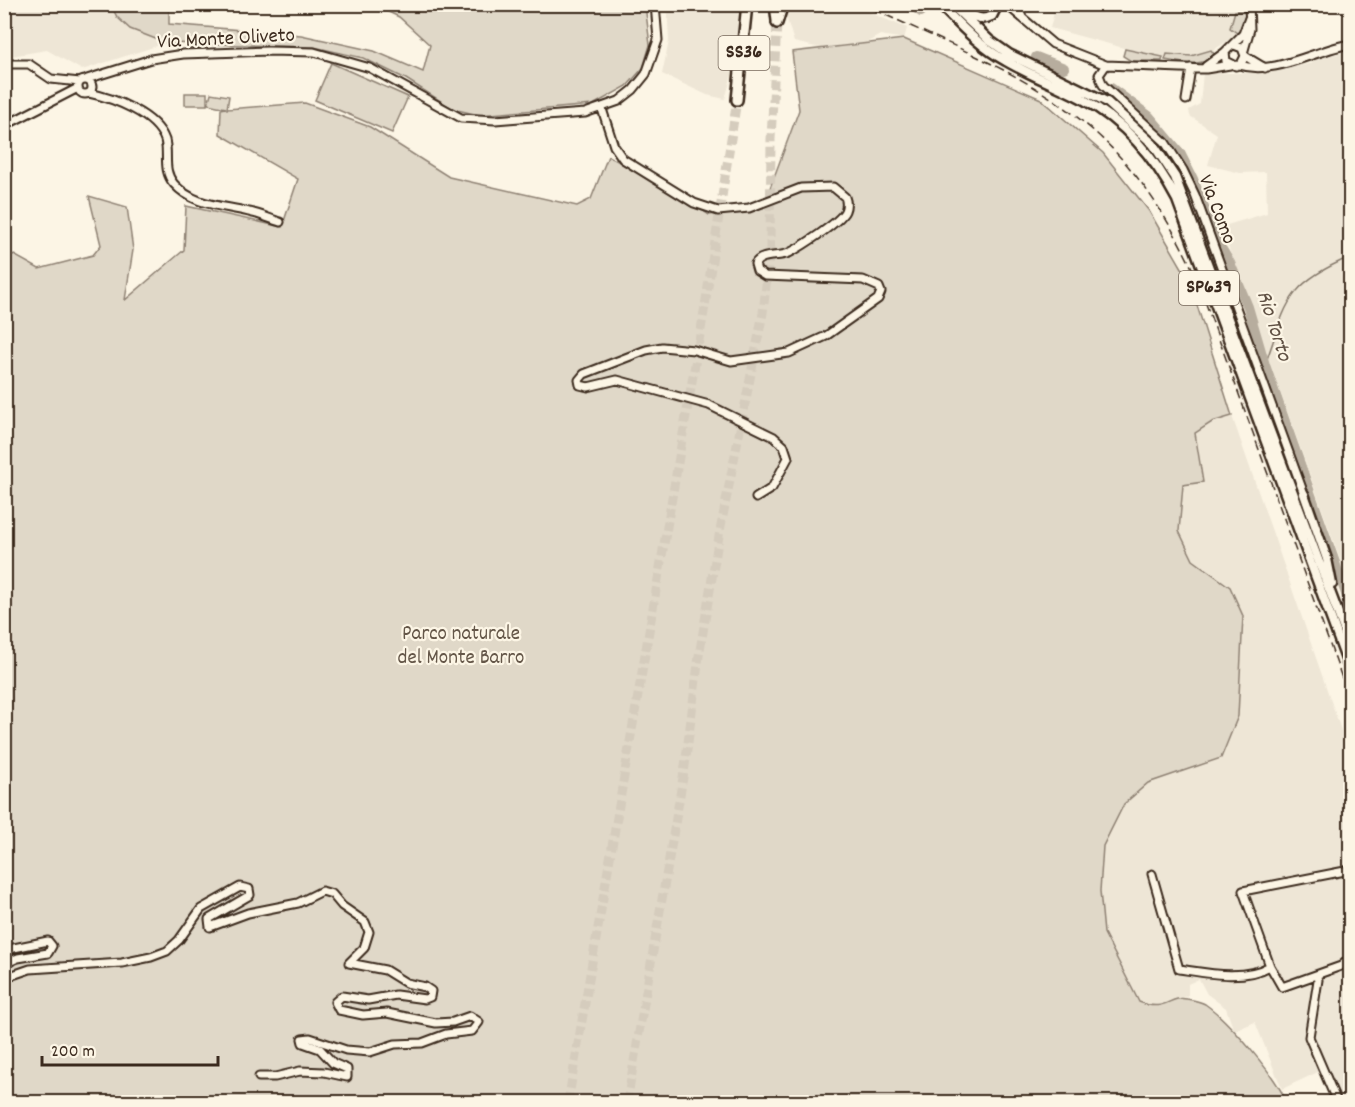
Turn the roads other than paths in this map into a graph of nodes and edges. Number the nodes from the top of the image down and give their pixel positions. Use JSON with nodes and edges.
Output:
{"nodes":[{"id":1,"x":655,"y":4,"type":"edge"},
{"id":2,"x":746,"y":4,"type":"edge"},
{"id":3,"x":775,"y":4,"type":"edge"},
{"id":4,"x":783,"y":4,"type":"edge"},
{"id":5,"x":939,"y":4,"type":"edge"},
{"id":6,"x":951,"y":4,"type":"edge"},
{"id":7,"x":960,"y":4,"type":"edge"},
{"id":8,"x":998,"y":4,"type":"edge"},
{"id":9,"x":1006,"y":4,"type":"edge"},
{"id":10,"x":1016,"y":4,"type":"edge"},
{"id":11,"x":1249,"y":4,"type":"edge"},
{"id":12,"x":1249,"y":18,"type":"junction"},
{"id":13,"x":1023,"y":19,"type":"junction"},
{"id":14,"x":1350,"y":44,"type":"edge"},
{"id":15,"x":1234,"y":45,"type":"junction"},
{"id":16,"x":1225,"y":52,"type":"junction"},
{"id":17,"x":1244,"y":53,"type":"junction"},
{"id":18,"x":4,"y":64,"type":"edge"},
{"id":19,"x":1106,"y":65,"type":"junction"},
{"id":20,"x":1230,"y":65,"type":"junction"},
{"id":21,"x":1239,"y":65,"type":"junction"},
{"id":22,"x":1194,"y":68,"type":"junction"},
{"id":23,"x":1265,"y":68,"type":"junction"},
{"id":24,"x":85,"y":87,"type":"junction"},
{"id":25,"x":737,"y":100,"type":"tunnel mouth"},
{"id":26,"x":1186,"y":100,"type":"dead end"},
{"id":27,"x":602,"y":109,"type":"junction"},
{"id":28,"x":4,"y":126,"type":"edge"},
{"id":29,"x":280,"y":222,"type":"dead end"},
{"id":30,"x":1304,"y":494,"type":"joint"},
{"id":31,"x":756,"y":498,"type":"dead end"},
{"id":32,"x":1336,"y":608,"type":"junction"},
{"id":33,"x":1350,"y":645,"type":"edge"},
{"id":34,"x":1350,"y":670,"type":"edge"},
{"id":35,"x":1350,"y":870,"type":"edge"},
{"id":36,"x":1152,"y":874,"type":"dead end"},
{"id":37,"x":4,"y":950,"type":"edge"},
{"id":38,"x":1350,"y":958,"type":"edge"},
{"id":39,"x":4,"y":964,"type":"edge"},
{"id":40,"x":1270,"y":966,"type":"junction"},
{"id":41,"x":1316,"y":975,"type":"junction"},
{"id":42,"x":4,"y":978,"type":"edge"},
{"id":43,"x":259,"y":1077,"type":"dead end"},
{"id":44,"x":1337,"y":1102,"type":"edge"}],
"edges":[{"from":1,"to":27,"type":"street","name":"Via Monte Oliveto"},
{"from":2,"to":25,"type":"highway","number":"SS36"},
{"from":3,"to":4,"type":"highway","number":"SS36"},
{"from":5,"to":34,"type":"main road","number":"SP639"},
{"from":6,"to":32,"type":"main road","number":"SP639"},
{"from":7,"to":8,"type":"main road"},
{"from":9,"to":13,"type":"street"},
{"from":10,"to":13,"type":"street"},
{"from":11,"to":12,"type":"street"},
{"from":12,"to":15,"type":"street"},
{"from":12,"to":17,"type":"street"},
{"from":13,"to":19,"type":"street"},
{"from":14,"to":23,"type":"street"},
{"from":15,"to":16,"type":"street"},
{"from":15,"to":17,"type":"street"},
{"from":16,"to":20,"type":"street"},
{"from":16,"to":22,"type":"street"},
{"from":17,"to":21,"type":"street"},
{"from":17,"to":23,"type":"street"},
{"from":18,"to":24,"type":"street"},
{"from":19,"to":22,"type":"street"},
{"from":19,"to":30,"type":"street","name":"Via Como"},
{"from":20,"to":21,"type":"street"},
{"from":20,"to":22,"type":"street"},
{"from":21,"to":23,"type":"street"},
{"from":22,"to":26,"type":"street"},
{"from":24,"to":27,"type":"street","name":"Via Monte Oliveto"},
{"from":24,"to":28,"type":"street"},
{"from":24,"to":29,"type":"street"},
{"from":27,"to":31,"type":"street"},
{"from":30,"to":32,"type":"main road"},
{"from":32,"to":33,"type":"main road","number":"SP639"},
{"from":35,"to":40,"type":"street"},
{"from":36,"to":40,"type":"street"},
{"from":37,"to":39,"type":"street"},
{"from":38,"to":41,"type":"street"},
{"from":40,"to":41,"type":"street"},
{"from":41,"to":44,"type":"street"},
{"from":42,"to":43,"type":"street"}]}
